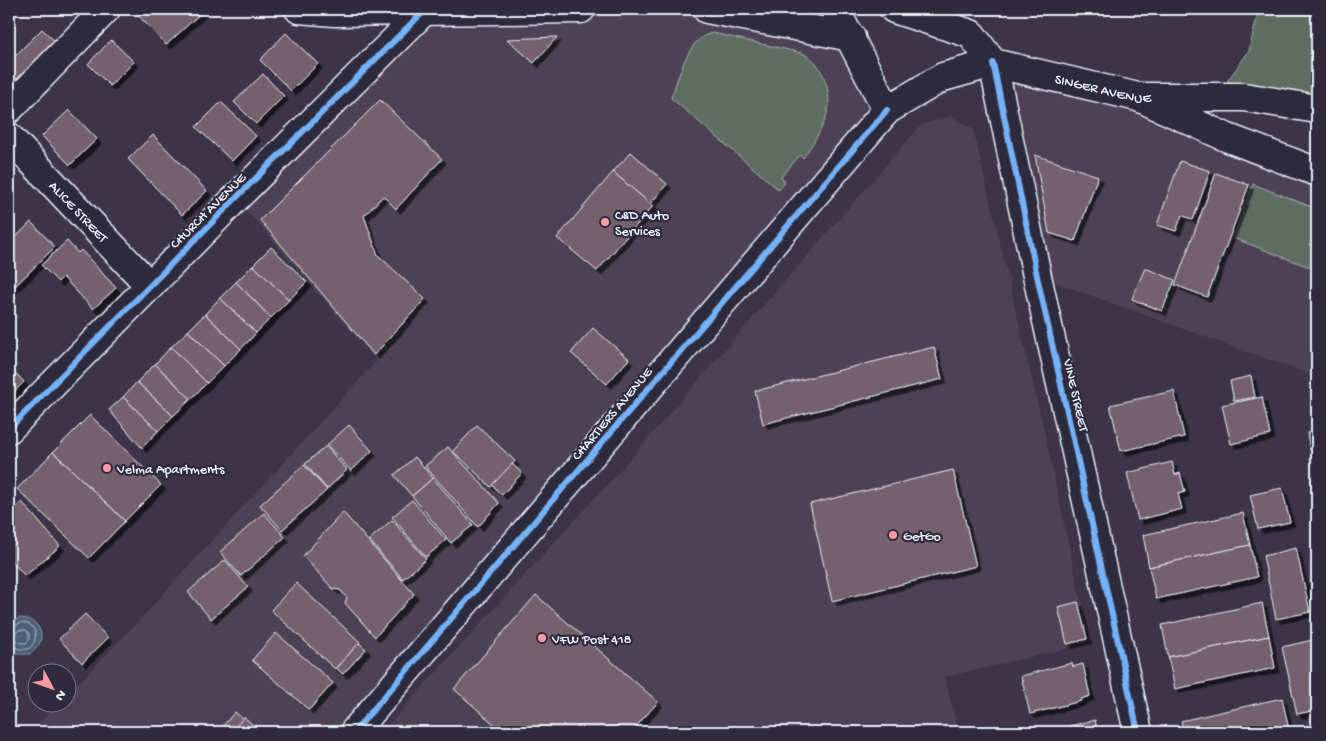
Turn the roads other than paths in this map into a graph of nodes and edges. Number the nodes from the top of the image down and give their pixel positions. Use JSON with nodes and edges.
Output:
{"nodes":[{"id":1,"x":106,"y":9,"type":"edge"},
{"id":2,"x":299,"y":9,"type":"edge"},
{"id":3,"x":581,"y":9,"type":"edge"},
{"id":4,"x":707,"y":9,"type":"edge"},
{"id":5,"x":835,"y":9,"type":"edge"},
{"id":6,"x":894,"y":9,"type":"edge"},
{"id":7,"x":425,"y":10,"type":"junction"},
{"id":8,"x":851,"y":37,"type":"junction"},
{"id":9,"x":993,"y":64,"type":"junction"},
{"id":10,"x":1138,"y":97,"type":"junction"},
{"id":11,"x":9,"y":109,"type":"edge"},
{"id":12,"x":1317,"y":109,"type":"edge"},
{"id":13,"x":887,"y":110,"type":"junction"},
{"id":14,"x":9,"y":137,"type":"edge"},
{"id":15,"x":1317,"y":172,"type":"edge"},
{"id":16,"x":150,"y":286,"type":"junction"},
{"id":17,"x":9,"y":429,"type":"edge"},
{"id":18,"x":354,"y":732,"type":"edge"},
{"id":19,"x":1138,"y":732,"type":"edge"}],
"edges":[{"from":1,"to":11,"type":"street"},
{"from":2,"to":7,"type":"street"},
{"from":3,"to":7,"type":"street"},
{"from":4,"to":8,"type":"street"},
{"from":5,"to":8,"type":"street"},
{"from":6,"to":9,"type":"street"},
{"from":7,"to":16,"type":"street","name":"CHURCH AVENUE"},
{"from":8,"to":13,"type":"street"},
{"from":9,"to":10,"type":"street","name":"SINGER AVENUE"},
{"from":9,"to":13,"type":"street","name":"SINGER AVENUE"},
{"from":9,"to":19,"type":"street","name":"VINE STREET"},
{"from":10,"to":12,"type":"street"},
{"from":10,"to":15,"type":"street","name":"SINGER AVENUE"},
{"from":13,"to":18,"type":"street","name":"CHARTIERS AVENUE"},
{"from":14,"to":16,"type":"street","name":"ALICE STREET"},
{"from":16,"to":17,"type":"street","name":"CHURCH AVENUE"}]}
